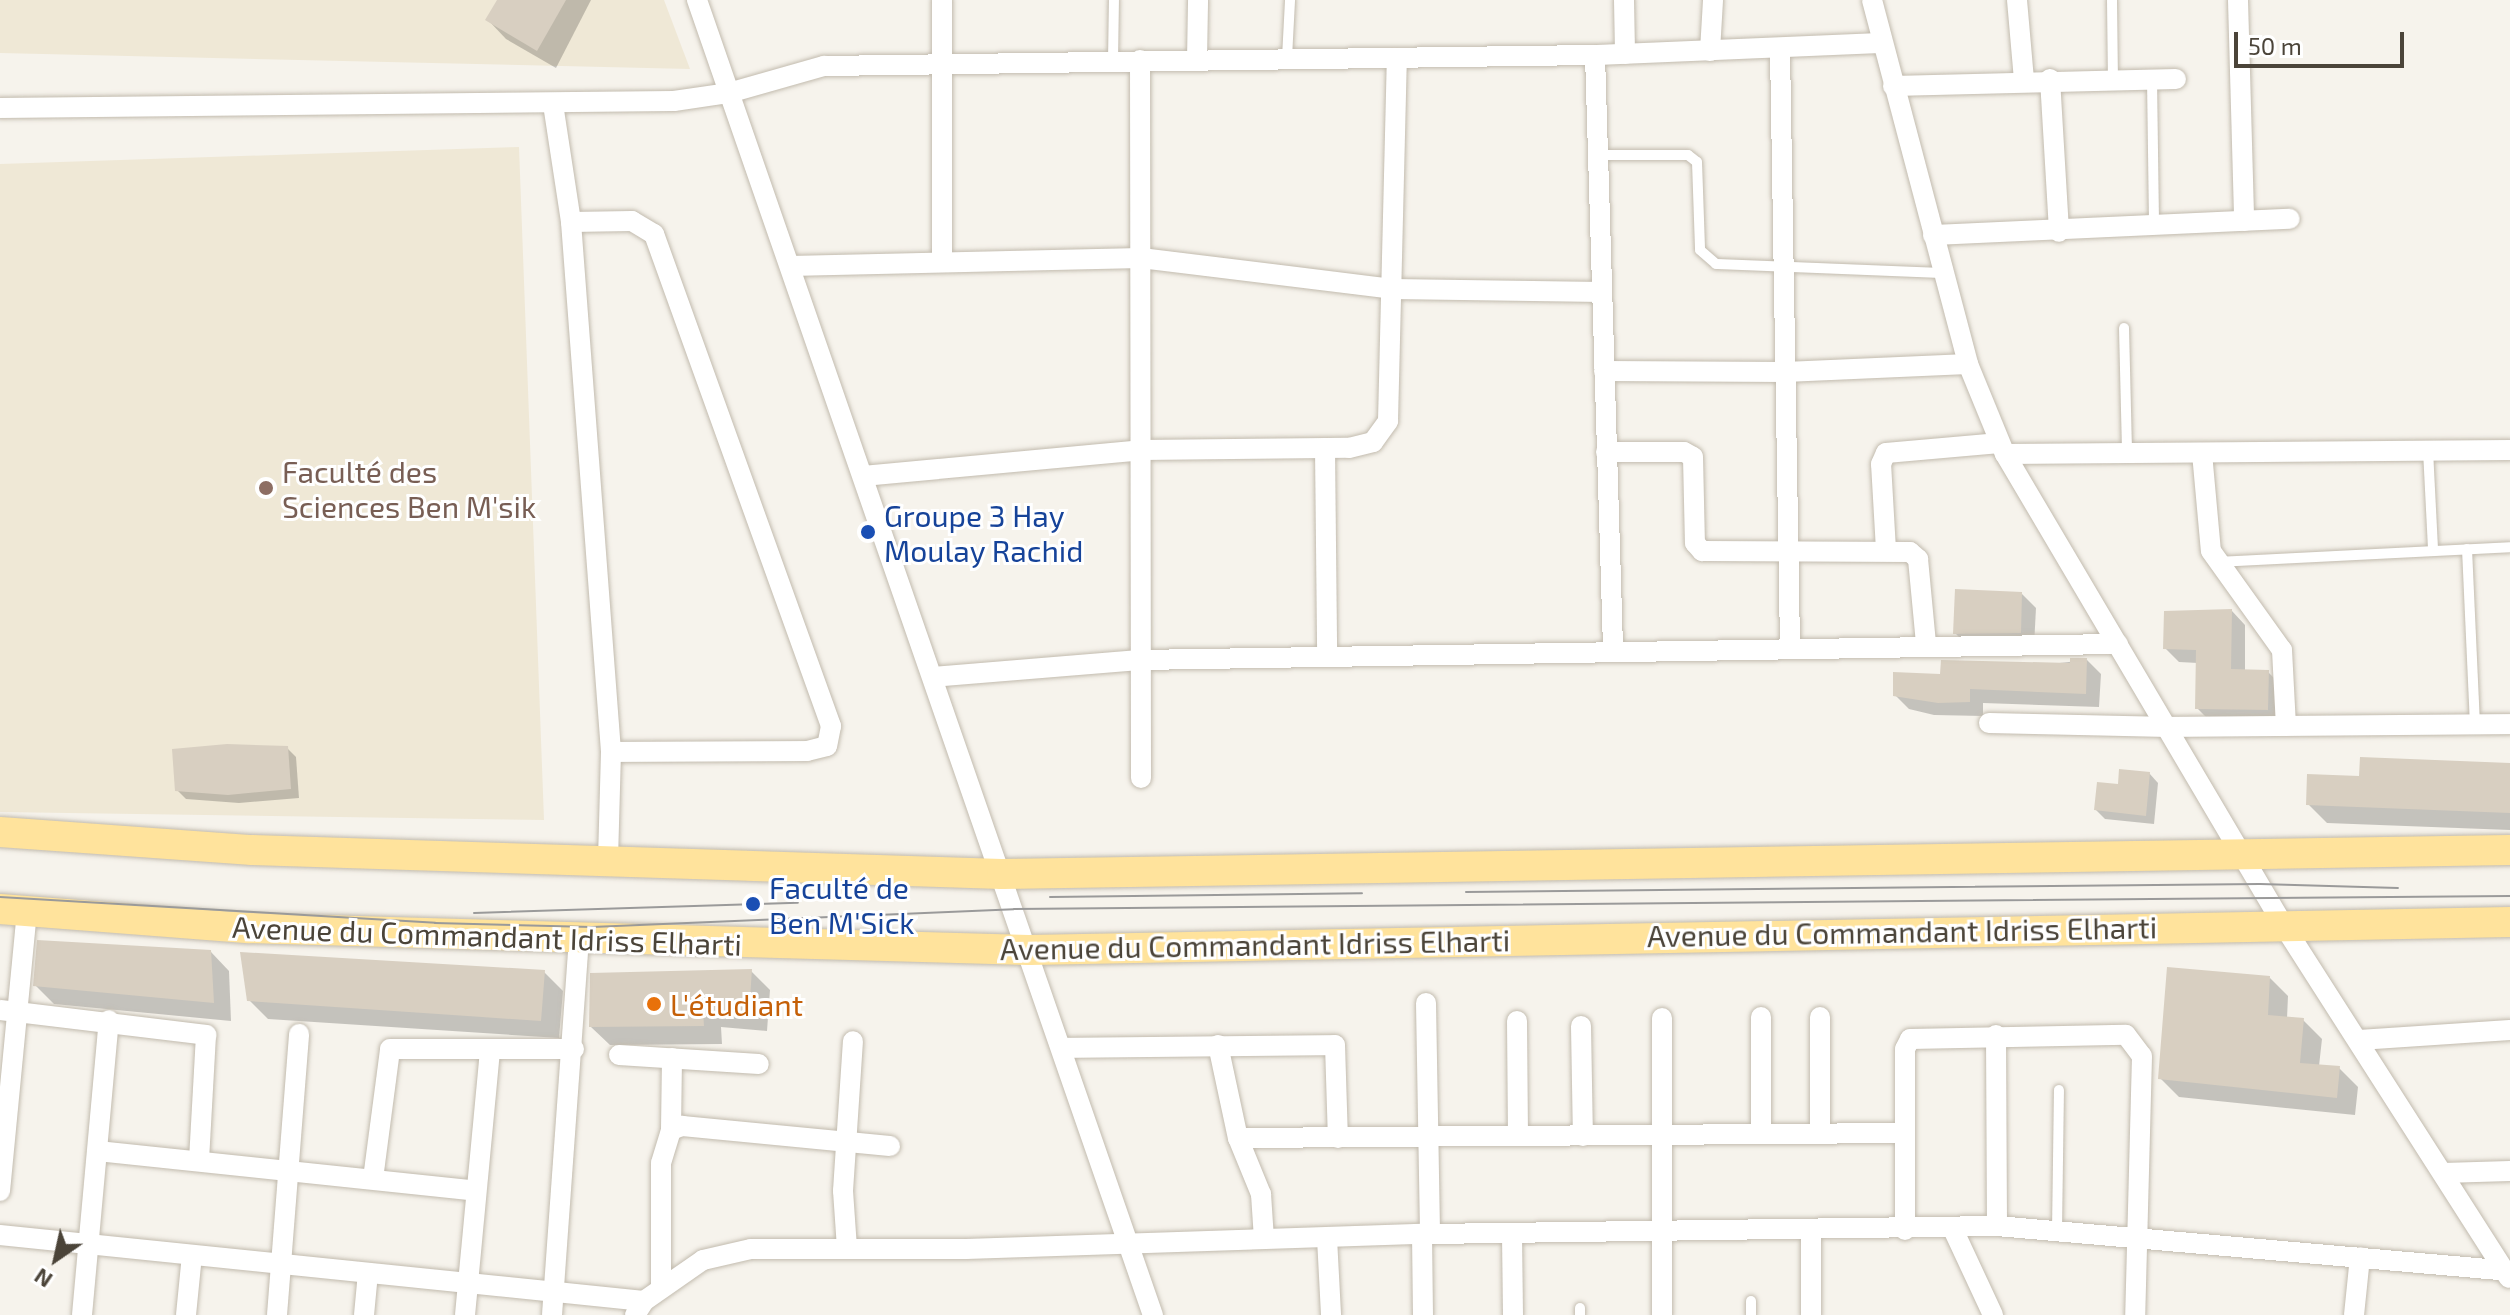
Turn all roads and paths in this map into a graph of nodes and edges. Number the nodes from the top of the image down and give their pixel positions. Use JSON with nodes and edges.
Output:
{"nodes":[{"id":1,"x":697,"y":0,"type":"edge"},
{"id":2,"x":942,"y":0,"type":"edge"},
{"id":3,"x":1114,"y":0,"type":"edge"},
{"id":4,"x":1198,"y":0,"type":"edge"},
{"id":5,"x":1290,"y":0,"type":"edge"},
{"id":6,"x":1624,"y":0,"type":"edge"},
{"id":7,"x":1713,"y":0,"type":"edge"},
{"id":8,"x":1872,"y":0,"type":"edge"},
{"id":9,"x":2017,"y":0,"type":"edge"},
{"id":10,"x":2112,"y":0,"type":"edge"},
{"id":11,"x":2238,"y":0,"type":"edge"},
{"id":12,"x":1882,"y":43,"type":"junction"},
{"id":13,"x":1780,"y":49,"type":"junction"},
{"id":14,"x":1710,"y":51,"type":"junction"},
{"id":15,"x":1625,"y":54,"type":"junction"},
{"id":16,"x":1595,"y":55,"type":"junction"},
{"id":17,"x":1287,"y":58,"type":"junction"},
{"id":18,"x":1397,"y":58,"type":"junction"},
{"id":19,"x":1140,"y":60,"type":"junction"},
{"id":20,"x":1197,"y":60,"type":"junction"},
{"id":21,"x":1113,"y":61,"type":"junction"},
{"id":22,"x":942,"y":64,"type":"junction"},
{"id":23,"x":2050,"y":79,"type":"junction"},
{"id":24,"x":2113,"y":79,"type":"junction"},
{"id":25,"x":2152,"y":79,"type":"junction"},
{"id":26,"x":2176,"y":79,"type":"dead end"},
{"id":27,"x":2024,"y":80,"type":"junction"},
{"id":28,"x":1893,"y":86,"type":"junction"},
{"id":29,"x":729,"y":93,"type":"junction"},
{"id":30,"x":553,"y":104,"type":"junction"},
{"id":31,"x":0,"y":108,"type":"edge"},
{"id":32,"x":1600,"y":155,"type":"junction"},
{"id":33,"x":2290,"y":219,"type":"dead end"},
{"id":34,"x":2244,"y":221,"type":"junction"},
{"id":35,"x":571,"y":222,"type":"junction"},
{"id":36,"x":2154,"y":226,"type":"junction"},
{"id":37,"x":2059,"y":232,"type":"junction"},
{"id":38,"x":1933,"y":235,"type":"junction"},
{"id":39,"x":1141,"y":258,"type":"junction"},
{"id":40,"x":942,"y":262,"type":"junction"},
{"id":41,"x":790,"y":266,"type":"junction"},
{"id":42,"x":1783,"y":267,"type":"junction"},
{"id":43,"x":1943,"y":273,"type":"junction"},
{"id":44,"x":1392,"y":289,"type":"junction"},
{"id":45,"x":1602,"y":292,"type":"junction"},
{"id":46,"x":2124,"y":328,"type":"dead end"},
{"id":47,"x":1968,"y":364,"type":"junction"},
{"id":48,"x":1604,"y":371,"type":"junction"},
{"id":49,"x":1785,"y":372,"type":"junction"},
{"id":50,"x":1325,"y":448,"type":"junction"},
{"id":51,"x":2002,"y":449,"type":"junction"},
{"id":52,"x":1141,"y":450,"type":"junction"},
{"id":53,"x":2428,"y":450,"type":"junction"},
{"id":54,"x":2510,"y":450,"type":"edge"},
{"id":55,"x":1606,"y":452,"type":"junction"},
{"id":56,"x":2127,"y":453,"type":"junction"},
{"id":57,"x":2202,"y":453,"type":"junction"},
{"id":58,"x":863,"y":476,"type":"junction"},
{"id":59,"x":2510,"y":547,"type":"edge"},
{"id":60,"x":2467,"y":549,"type":"junction"},
{"id":61,"x":1886,"y":550,"type":"junction"},
{"id":62,"x":2433,"y":550,"type":"junction"},
{"id":63,"x":1788,"y":551,"type":"junction"},
{"id":64,"x":2215,"y":562,"type":"junction"},
{"id":65,"x":1926,"y":644,"type":"junction"},
{"id":66,"x":2118,"y":644,"type":"junction"},
{"id":67,"x":1790,"y":646,"type":"junction"},
{"id":68,"x":1613,"y":648,"type":"junction"},
{"id":69,"x":1327,"y":656,"type":"junction"},
{"id":70,"x":1139,"y":660,"type":"junction"},
{"id":71,"x":933,"y":677,"type":"junction"},
{"id":72,"x":1989,"y":723,"type":"dead end"},
{"id":73,"x":2475,"y":724,"type":"junction"},
{"id":74,"x":2510,"y":724,"type":"edge"},
{"id":75,"x":2286,"y":726,"type":"junction"},
{"id":76,"x":2169,"y":727,"type":"junction"},
{"id":77,"x":611,"y":752,"type":"junction"},
{"id":78,"x":1141,"y":778,"type":"dead end"},
{"id":79,"x":0,"y":832,"type":"edge"},
{"id":80,"x":2510,"y":850,"type":"edge"},
{"id":81,"x":2243,"y":854,"type":"junction"},
{"id":82,"x":608,"y":861,"type":"junction"},
{"id":83,"x":1002,"y":874,"type":"junction"},
{"id":84,"x":13,"y":910,"type":"edge"},
{"id":85,"x":2510,"y":922,"type":"edge"},
{"id":86,"x":2282,"y":923,"type":"junction"},
{"id":87,"x":579,"y":939,"type":"junction"},
{"id":88,"x":1029,"y":950,"type":"junction"},
{"id":89,"x":1426,"y":1003,"type":"dead end"},
{"id":90,"x":9,"y":1010,"type":"edge"},
{"id":91,"x":1761,"y":1017,"type":"dead end"},
{"id":92,"x":1820,"y":1017,"type":"dead end"},
{"id":93,"x":1662,"y":1018,"type":"dead end"},
{"id":94,"x":109,"y":1020,"type":"junction"},
{"id":95,"x":1517,"y":1021,"type":"dead end"},
{"id":96,"x":1581,"y":1026,"type":"dead end"},
{"id":97,"x":2510,"y":1030,"type":"edge"},
{"id":98,"x":299,"y":1034,"type":"dead end"},
{"id":99,"x":1996,"y":1035,"type":"junction"},
{"id":100,"x":2359,"y":1040,"type":"junction"},
{"id":101,"x":853,"y":1041,"type":"dead end"},
{"id":102,"x":1218,"y":1045,"type":"junction"},
{"id":103,"x":1063,"y":1048,"type":"junction"},
{"id":104,"x":490,"y":1049,"type":"junction"},
{"id":105,"x":574,"y":1049,"type":"junction"},
{"id":106,"x":619,"y":1055,"type":"dead end"},
{"id":107,"x":672,"y":1058,"type":"junction"},
{"id":108,"x":759,"y":1064,"type":"dead end"},
{"id":109,"x":2059,"y":1090,"type":"dead end"},
{"id":110,"x":671,"y":1130,"type":"junction"},
{"id":111,"x":1904,"y":1133,"type":"junction"},
{"id":112,"x":1761,"y":1134,"type":"junction"},
{"id":113,"x":1820,"y":1134,"type":"junction"},
{"id":114,"x":1663,"y":1135,"type":"junction"},
{"id":115,"x":1518,"y":1136,"type":"junction"},
{"id":116,"x":1583,"y":1136,"type":"junction"},
{"id":117,"x":1428,"y":1137,"type":"junction"},
{"id":118,"x":1238,"y":1138,"type":"junction"},
{"id":119,"x":1338,"y":1138,"type":"junction"},
{"id":120,"x":847,"y":1141,"type":"junction"},
{"id":121,"x":890,"y":1146,"type":"dead end"},
{"id":122,"x":98,"y":1151,"type":"junction"},
{"id":123,"x":199,"y":1161,"type":"junction"},
{"id":124,"x":289,"y":1169,"type":"junction"},
{"id":125,"x":2510,"y":1171,"type":"edge"},
{"id":126,"x":2443,"y":1173,"type":"junction"},
{"id":127,"x":373,"y":1179,"type":"junction"},
{"id":128,"x":0,"y":1191,"type":"edge"},
{"id":129,"x":476,"y":1191,"type":"junction"},
{"id":130,"x":1997,"y":1226,"type":"junction"},
{"id":131,"x":1952,"y":1227,"type":"junction"},
{"id":132,"x":1905,"y":1230,"type":"junction"},
{"id":133,"x":2057,"y":1231,"type":"junction"},
{"id":134,"x":1811,"y":1232,"type":"junction"},
{"id":135,"x":1426,"y":1234,"type":"junction"},
{"id":136,"x":1512,"y":1234,"type":"junction"},
{"id":137,"x":1662,"y":1234,"type":"junction"},
{"id":138,"x":0,"y":1235,"type":"edge"},
{"id":139,"x":2137,"y":1236,"type":"junction"},
{"id":140,"x":1327,"y":1238,"type":"junction"},
{"id":141,"x":1264,"y":1239,"type":"junction"},
{"id":142,"x":89,"y":1244,"type":"junction"},
{"id":143,"x":1130,"y":1244,"type":"junction"},
{"id":144,"x":847,"y":1248,"type":"junction"},
{"id":145,"x":192,"y":1255,"type":"junction"},
{"id":146,"x":2360,"y":1257,"type":"junction"},
{"id":147,"x":282,"y":1264,"type":"junction"},
{"id":148,"x":368,"y":1273,"type":"junction"},
{"id":149,"x":2508,"y":1274,"type":"edge"},
{"id":150,"x":468,"y":1283,"type":"junction"},
{"id":151,"x":661,"y":1287,"type":"junction"},
{"id":152,"x":554,"y":1291,"type":"junction"},
{"id":153,"x":1751,"y":1301,"type":"dead end"},
{"id":154,"x":640,"y":1308,"type":"edge"},
{"id":155,"x":82,"y":1315,"type":"edge"},
{"id":156,"x":186,"y":1315,"type":"edge"},
{"id":157,"x":277,"y":1315,"type":"edge"},
{"id":158,"x":364,"y":1315,"type":"edge"},
{"id":159,"x":465,"y":1315,"type":"edge"},
{"id":160,"x":552,"y":1315,"type":"edge"},
{"id":161,"x":1153,"y":1315,"type":"edge"},
{"id":162,"x":1331,"y":1315,"type":"edge"},
{"id":163,"x":1423,"y":1315,"type":"edge"},
{"id":164,"x":1513,"y":1315,"type":"edge"},
{"id":165,"x":1662,"y":1315,"type":"edge"},
{"id":166,"x":1751,"y":1315,"type":"edge"},
{"id":167,"x":1811,"y":1315,"type":"edge"},
{"id":168,"x":1993,"y":1315,"type":"edge"},
{"id":169,"x":2135,"y":1315,"type":"edge"},
{"id":170,"x":2354,"y":1315,"type":"edge"}],
"edges":[{"from":1,"to":29,"type":"street"},
{"from":2,"to":22,"type":"street"},
{"from":3,"to":21,"type":"lane"},
{"from":4,"to":20,"type":"street"},
{"from":5,"to":17,"type":"lane"},
{"from":6,"to":15,"type":"street"},
{"from":7,"to":14,"type":"street"},
{"from":8,"to":12,"type":"street"},
{"from":9,"to":27,"type":"street"},
{"from":10,"to":24,"type":"lane"},
{"from":11,"to":34,"type":"street"},
{"from":12,"to":13,"type":"street"},
{"from":12,"to":28,"type":"street"},
{"from":13,"to":14,"type":"street"},
{"from":13,"to":42,"type":"street"},
{"from":14,"to":15,"type":"street"},
{"from":15,"to":16,"type":"street"},
{"from":16,"to":18,"type":"street"},
{"from":16,"to":32,"type":"street"},
{"from":17,"to":18,"type":"street"},
{"from":17,"to":20,"type":"street"},
{"from":18,"to":44,"type":"street"},
{"from":19,"to":20,"type":"street"},
{"from":19,"to":21,"type":"street"},
{"from":19,"to":39,"type":"street"},
{"from":21,"to":22,"type":"street"},
{"from":22,"to":29,"type":"street"},
{"from":22,"to":40,"type":"street"},
{"from":23,"to":24,"type":"street"},
{"from":23,"to":27,"type":"street"},
{"from":23,"to":37,"type":"street"},
{"from":24,"to":25,"type":"street"},
{"from":25,"to":26,"type":"street"},
{"from":25,"to":36,"type":"lane"},
{"from":27,"to":28,"type":"street"},
{"from":28,"to":38,"type":"street"},
{"from":29,"to":30,"type":"street"},
{"from":29,"to":41,"type":"street"},
{"from":30,"to":31,"type":"street"},
{"from":30,"to":35,"type":"street"},
{"from":32,"to":42,"type":"lane"},
{"from":32,"to":45,"type":"street"},
{"from":33,"to":34,"type":"street"},
{"from":34,"to":36,"type":"street"},
{"from":35,"to":77,"type":"street"},
{"from":35,"to":77,"type":"street"},
{"from":36,"to":37,"type":"street"},
{"from":37,"to":38,"type":"street"},
{"from":38,"to":43,"type":"street"},
{"from":39,"to":40,"type":"street"},
{"from":39,"to":44,"type":"street"},
{"from":39,"to":52,"type":"street"},
{"from":40,"to":41,"type":"street"},
{"from":41,"to":58,"type":"street"},
{"from":42,"to":43,"type":"lane"},
{"from":42,"to":49,"type":"street"},
{"from":43,"to":47,"type":"street"},
{"from":44,"to":45,"type":"street"},
{"from":44,"to":50,"type":"street"},
{"from":45,"to":48,"type":"street"},
{"from":46,"to":56,"type":"lane"},
{"from":47,"to":49,"type":"street"},
{"from":47,"to":51,"type":"street"},
{"from":48,"to":49,"type":"street"},
{"from":48,"to":55,"type":"street"},
{"from":49,"to":63,"type":"street"},
{"from":50,"to":52,"type":"street"},
{"from":50,"to":69,"type":"street"},
{"from":51,"to":56,"type":"street"},
{"from":51,"to":61,"type":"street"},
{"from":51,"to":66,"type":"street"},
{"from":52,"to":58,"type":"street"},
{"from":52,"to":70,"type":"street"},
{"from":53,"to":54,"type":"street"},
{"from":53,"to":57,"type":"street"},
{"from":53,"to":62,"type":"lane"},
{"from":55,"to":63,"type":"street"},
{"from":55,"to":68,"type":"street"},
{"from":56,"to":57,"type":"street"},
{"from":57,"to":64,"type":"street"},
{"from":58,"to":71,"type":"street"},
{"from":59,"to":60,"type":"lane"},
{"from":60,"to":62,"type":"lane"},
{"from":60,"to":73,"type":"lane"},
{"from":61,"to":63,"type":"street"},
{"from":61,"to":65,"type":"street"},
{"from":62,"to":64,"type":"lane"},
{"from":63,"to":67,"type":"street"},
{"from":64,"to":75,"type":"street"},
{"from":65,"to":66,"type":"street"},
{"from":65,"to":67,"type":"street"},
{"from":66,"to":76,"type":"street"},
{"from":67,"to":68,"type":"street"},
{"from":68,"to":69,"type":"street"},
{"from":69,"to":70,"type":"street"},
{"from":70,"to":71,"type":"street"},
{"from":70,"to":78,"type":"street"},
{"from":71,"to":83,"type":"street"},
{"from":72,"to":76,"type":"street"},
{"from":73,"to":74,"type":"street"},
{"from":73,"to":75,"type":"street"},
{"from":75,"to":76,"type":"street"},
{"from":76,"to":81,"type":"street"},
{"from":77,"to":82,"type":"street"},
{"from":79,"to":82,"type":"main road"},
{"from":80,"to":81,"type":"main road"},
{"from":81,"to":83,"type":"main road"},
{"from":81,"to":86,"type":"street"},
{"from":82,"to":83,"type":"main road"},
{"from":83,"to":88,"type":"street"},
{"from":84,"to":87,"type":"main road","name":"Avenue du Commandant Idriss Elharti"},
{"from":84,"to":90,"type":"street"},
{"from":85,"to":86,"type":"main road","name":"Avenue du Commandant Idriss Elharti"},
{"from":86,"to":88,"type":"main road","name":"Avenue du Commandant Idriss Elharti"},
{"from":86,"to":100,"type":"street"},
{"from":87,"to":88,"type":"main road","name":"Avenue du Commandant Idriss Elharti"},
{"from":87,"to":105,"type":"street"},
{"from":88,"to":103,"type":"street"},
{"from":89,"to":117,"type":"street"},
{"from":90,"to":94,"type":"street"},
{"from":90,"to":128,"type":"street"},
{"from":91,"to":112,"type":"street"},
{"from":92,"to":113,"type":"street"},
{"from":93,"to":114,"type":"street"},
{"from":94,"to":122,"type":"street"},
{"from":94,"to":123,"type":"street"},
{"from":95,"to":115,"type":"street"},
{"from":96,"to":116,"type":"street"},
{"from":97,"to":100,"type":"street"},
{"from":98,"to":124,"type":"street"},
{"from":99,"to":111,"type":"street"},
{"from":99,"to":130,"type":"street"},
{"from":99,"to":139,"type":"street"},
{"from":100,"to":126,"type":"street"},
{"from":101,"to":120,"type":"street"},
{"from":102,"to":103,"type":"street"},
{"from":102,"to":118,"type":"street"},
{"from":102,"to":119,"type":"street"},
{"from":103,"to":143,"type":"street"},
{"from":104,"to":105,"type":"street"},
{"from":104,"to":127,"type":"street"},
{"from":104,"to":129,"type":"street"},
{"from":105,"to":152,"type":"street"},
{"from":106,"to":107,"type":"street"},
{"from":107,"to":108,"type":"street"},
{"from":107,"to":110,"type":"street"},
{"from":109,"to":133,"type":"lane"},
{"from":110,"to":120,"type":"street"},
{"from":110,"to":151,"type":"street"},
{"from":111,"to":113,"type":"street"},
{"from":111,"to":132,"type":"street"},
{"from":112,"to":113,"type":"street"},
{"from":112,"to":114,"type":"street"},
{"from":114,"to":116,"type":"street"},
{"from":114,"to":137,"type":"street"},
{"from":115,"to":116,"type":"street"},
{"from":115,"to":117,"type":"street"},
{"from":117,"to":119,"type":"street"},
{"from":117,"to":135,"type":"street"},
{"from":118,"to":119,"type":"street"},
{"from":118,"to":141,"type":"street"},
{"from":120,"to":121,"type":"street"},
{"from":120,"to":144,"type":"street"},
{"from":122,"to":123,"type":"street"},
{"from":122,"to":142,"type":"street"},
{"from":123,"to":124,"type":"street"},
{"from":124,"to":127,"type":"street"},
{"from":124,"to":147,"type":"street"},
{"from":125,"to":126,"type":"street"},
{"from":126,"to":149,"type":"street"},
{"from":127,"to":129,"type":"street"},
{"from":129,"to":150,"type":"street"},
{"from":130,"to":131,"type":"street"},
{"from":130,"to":133,"type":"street"},
{"from":131,"to":132,"type":"street"},
{"from":131,"to":168,"type":"street"},
{"from":132,"to":134,"type":"street"},
{"from":133,"to":139,"type":"street"},
{"from":134,"to":137,"type":"street"},
{"from":134,"to":167,"type":"street"},
{"from":135,"to":136,"type":"street"},
{"from":135,"to":140,"type":"street"},
{"from":135,"to":163,"type":"street"},
{"from":136,"to":137,"type":"street"},
{"from":136,"to":164,"type":"street"},
{"from":137,"to":165,"type":"street"},
{"from":138,"to":142,"type":"street"},
{"from":139,"to":146,"type":"street"},
{"from":139,"to":169,"type":"street"},
{"from":140,"to":141,"type":"street"},
{"from":140,"to":162,"type":"street"},
{"from":141,"to":143,"type":"street"},
{"from":142,"to":145,"type":"street"},
{"from":142,"to":155,"type":"street"},
{"from":143,"to":144,"type":"street"},
{"from":143,"to":161,"type":"street"},
{"from":144,"to":151,"type":"street"},
{"from":145,"to":147,"type":"street"},
{"from":145,"to":156,"type":"street"},
{"from":146,"to":149,"type":"street"},
{"from":146,"to":170,"type":"street"},
{"from":147,"to":148,"type":"street"},
{"from":147,"to":157,"type":"street"},
{"from":148,"to":150,"type":"street"},
{"from":148,"to":158,"type":"street"},
{"from":150,"to":152,"type":"street"},
{"from":150,"to":159,"type":"street"},
{"from":151,"to":154,"type":"street"},
{"from":152,"to":154,"type":"street"},
{"from":152,"to":160,"type":"street"},
{"from":153,"to":166,"type":"lane"}]}
